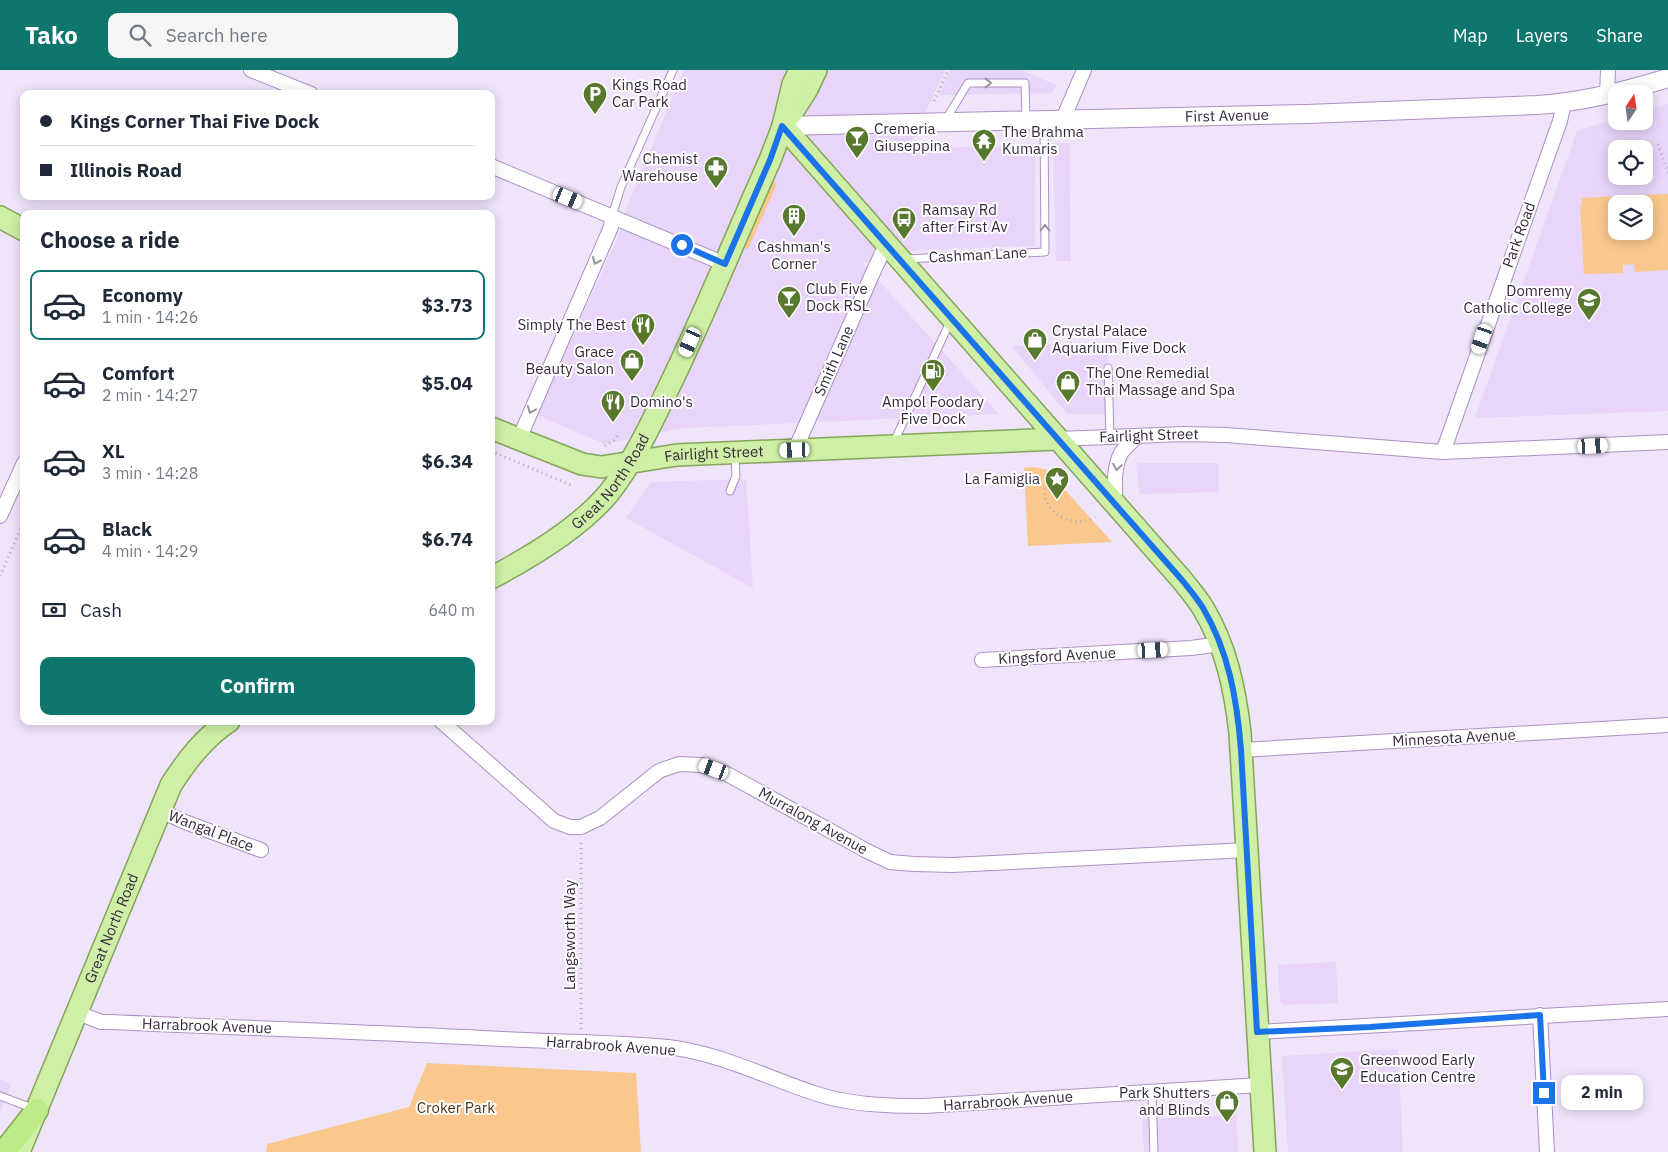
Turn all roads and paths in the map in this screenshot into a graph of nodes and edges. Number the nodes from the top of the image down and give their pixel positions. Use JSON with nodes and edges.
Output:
{"nodes":[{"id":1,"x":251,"y":70,"type":"edge"},
{"id":2,"x":673,"y":70,"type":"edge"},
{"id":3,"x":800,"y":70,"type":"edge"},
{"id":4,"x":816,"y":70,"type":"edge"},
{"id":5,"x":948,"y":70,"type":"edge"},
{"id":6,"x":1084,"y":70,"type":"edge"},
{"id":7,"x":1608,"y":70,"type":"edge"},
{"id":8,"x":1668,"y":78,"type":"edge"},
{"id":9,"x":301,"y":90,"type":"edge"},
{"id":10,"x":1607,"y":96,"type":"junction"},
{"id":11,"x":934,"y":101,"type":"dead end"},
{"id":12,"x":1564,"y":103,"type":"junction"},
{"id":13,"x":1062,"y":119,"type":"junction"},
{"id":14,"x":1026,"y":120,"type":"junction"},
{"id":15,"x":1044,"y":120,"type":"junction"},
{"id":16,"x":944,"y":122,"type":"junction"},
{"id":17,"x":782,"y":126,"type":"junction"},
{"id":18,"x":1658,"y":144,"type":"dead end"},
{"id":19,"x":495,"y":168,"type":"edge"},
{"id":20,"x":1668,"y":173,"type":"edge"},
{"id":21,"x":612,"y":216,"type":"junction"},
{"id":22,"x":0,"y":217,"type":"edge"},
{"id":23,"x":20,"y":228,"type":"edge"},
{"id":24,"x":932,"y":250,"type":"dead end"},
{"id":25,"x":892,"y":252,"type":"junction"},
{"id":26,"x":938,"y":257,"type":"junction"},
{"id":27,"x":725,"y":264,"type":"junction"},
{"id":28,"x":951,"y":320,"type":"junction"},
{"id":29,"x":1108,"y":368,"type":"dead end"},
{"id":30,"x":495,"y":430,"type":"edge"},
{"id":31,"x":619,"y":434,"type":"dead end"},
{"id":32,"x":1138,"y":436,"type":"junction"},
{"id":33,"x":1110,"y":437,"type":"junction"},
{"id":34,"x":519,"y":439,"type":"junction"},
{"id":35,"x":1058,"y":439,"type":"junction"},
{"id":36,"x":1668,"y":442,"type":"edge"},
{"id":37,"x":604,"y":446,"type":"dead end"},
{"id":38,"x":892,"y":447,"type":"junction"},
{"id":39,"x":795,"y":450,"type":"junction"},
{"id":40,"x":1443,"y":452,"type":"junction"},
{"id":41,"x":735,"y":453,"type":"junction"},
{"id":42,"x":495,"y":454,"type":"edge"},
{"id":43,"x":630,"y":462,"type":"junction"},
{"id":44,"x":20,"y":472,"type":"edge"},
{"id":45,"x":1056,"y":472,"type":"dead end"},
{"id":46,"x":574,"y":486,"type":"dead end"},
{"id":47,"x":730,"y":491,"type":"dead end"},
{"id":48,"x":1115,"y":505,"type":"junction"},
{"id":49,"x":0,"y":516,"type":"edge"},
{"id":50,"x":1095,"y":516,"type":"dead end"},
{"id":51,"x":20,"y":530,"type":"edge"},
{"id":52,"x":0,"y":576,"type":"edge"},
{"id":53,"x":495,"y":576,"type":"edge"},
{"id":54,"x":1221,"y":644,"type":"junction"},
{"id":55,"x":982,"y":660,"type":"dead end"},
{"id":56,"x":223,"y":725,"type":"edge"},
{"id":57,"x":446,"y":725,"type":"edge"},
{"id":58,"x":1668,"y":725,"type":"edge"},
{"id":59,"x":1241,"y":750,"type":"junction"},
{"id":60,"x":160,"y":811,"type":"junction"},
{"id":61,"x":581,"y":827,"type":"junction"},
{"id":62,"x":261,"y":850,"type":"dead end"},
{"id":63,"x":1247,"y":850,"type":"junction"},
{"id":64,"x":1668,"y":1008,"type":"edge"},
{"id":65,"x":76,"y":1012,"type":"junction"},
{"id":66,"x":1540,"y":1015,"type":"junction"},
{"id":67,"x":1257,"y":1032,"type":"junction"},
{"id":68,"x":581,"y":1043,"type":"junction"},
{"id":69,"x":1260,"y":1085,"type":"junction"},
{"id":70,"x":1152,"y":1092,"type":"junction"},
{"id":71,"x":0,"y":1096,"type":"edge"},
{"id":72,"x":38,"y":1110,"type":"junction"},
{"id":73,"x":4,"y":1152,"type":"edge"},
{"id":74,"x":19,"y":1152,"type":"edge"},
{"id":75,"x":1154,"y":1152,"type":"edge"},
{"id":76,"x":1265,"y":1152,"type":"edge"},
{"id":77,"x":1547,"y":1152,"type":"edge"}],
"edges":[{"from":1,"to":9,"type":"street"},
{"from":2,"to":21,"type":"lane"},
{"from":3,"to":17,"type":"main road","name":"Great North Road"},
{"from":4,"to":17,"type":"main road","name":"Great North Road"},
{"from":5,"to":11,"type":"path"},
{"from":6,"to":13,"type":"street"},
{"from":7,"to":10,"type":"street"},
{"from":8,"to":10,"type":"street","name":"First Avenue"},
{"from":10,"to":12,"type":"street","name":"First Avenue"},
{"from":12,"to":13,"type":"street","name":"First Avenue"},
{"from":12,"to":40,"type":"street","name":"Park Road"},
{"from":13,"to":15,"type":"street","name":"First Avenue"},
{"from":14,"to":15,"type":"street","name":"First Avenue"},
{"from":14,"to":16,"type":"street","name":"First Avenue"},
{"from":16,"to":14,"type":"lane","one_way":true},
{"from":26,"to":15,"type":"lane","name":"Cashman Lane","one_way":true},
{"from":16,"to":17,"type":"street","name":"First Avenue"},
{"from":17,"to":25,"type":"main road"},
{"from":17,"to":27,"type":"main road","name":"Great North Road"},
{"from":18,"to":20,"type":"path"},
{"from":19,"to":21,"type":"street"},
{"from":21,"to":27,"type":"street"},
{"from":21,"to":34,"type":"street","one_way":true},
{"from":22,"to":23,"type":"main road"},
{"from":24,"to":26,"type":"lane"},
{"from":25,"to":26,"type":"lane","name":"Cashman Lane"},
{"from":25,"to":28,"type":"main road"},
{"from":25,"to":39,"type":"street","name":"Smith Lane"},
{"from":27,"to":43,"type":"main road","name":"Great North Road"},
{"from":28,"to":35,"type":"main road"},
{"from":28,"to":38,"type":"lane"},
{"from":29,"to":33,"type":"lane"},
{"from":30,"to":34,"type":"main road","name":"Fairlight Street"},
{"from":31,"to":37,"type":"path"},
{"from":32,"to":33,"type":"street","name":"Fairlight Street"},
{"from":32,"to":40,"type":"street","name":"Fairlight Street"},
{"from":32,"to":48,"type":"street","one_way":true},
{"from":33,"to":35,"type":"street","name":"Fairlight Street"},
{"from":34,"to":43,"type":"main road","name":"Fairlight Street"},
{"from":35,"to":38,"type":"main road","name":"Fairlight Street"},
{"from":35,"to":48,"type":"main road"},
{"from":36,"to":40,"type":"street","name":"Fairlight Street"},
{"from":38,"to":39,"type":"main road","name":"Fairlight Street"},
{"from":39,"to":41,"type":"main road","name":"Fairlight Street"},
{"from":41,"to":43,"type":"main road","name":"Fairlight Street"},
{"from":41,"to":47,"type":"lane"},
{"from":42,"to":46,"type":"path"},
{"from":43,"to":53,"type":"main road","name":"Great North Road"},
{"from":44,"to":49,"type":"street"},
{"from":45,"to":50,"type":"path"},
{"from":48,"to":54,"type":"main road"},
{"from":51,"to":52,"type":"path"},
{"from":54,"to":55,"type":"street","name":"Kingsford Avenue"},
{"from":54,"to":59,"type":"main road"},
{"from":56,"to":60,"type":"main road","name":"Great North Road"},
{"from":57,"to":61,"type":"street"},
{"from":58,"to":59,"type":"street","name":"Minnesota Avenue"},
{"from":59,"to":63,"type":"main road"},
{"from":60,"to":62,"type":"street","name":"Wangal Place"},
{"from":60,"to":65,"type":"main road","name":"Great North Road"},
{"from":61,"to":63,"type":"street","name":"Murralong Avenue"},
{"from":61,"to":68,"type":"path","name":"Langsworth Way"},
{"from":63,"to":67,"type":"main road"},
{"from":64,"to":66,"type":"street"},
{"from":65,"to":68,"type":"street","name":"Harrabrook Avenue"},
{"from":65,"to":72,"type":"main road","name":"Great North Road"},
{"from":66,"to":67,"type":"street"},
{"from":66,"to":77,"type":"street"},
{"from":67,"to":69,"type":"main road"},
{"from":68,"to":70,"type":"street","name":"Harrabrook Avenue"},
{"from":69,"to":70,"type":"street","name":"Harrabrook Avenue"},
{"from":69,"to":76,"type":"main road"},
{"from":70,"to":75,"type":"lane"},
{"from":71,"to":72,"type":"lane"},
{"from":72,"to":73,"type":"highway"},
{"from":72,"to":74,"type":"main road","name":"Great North Road"}]}
